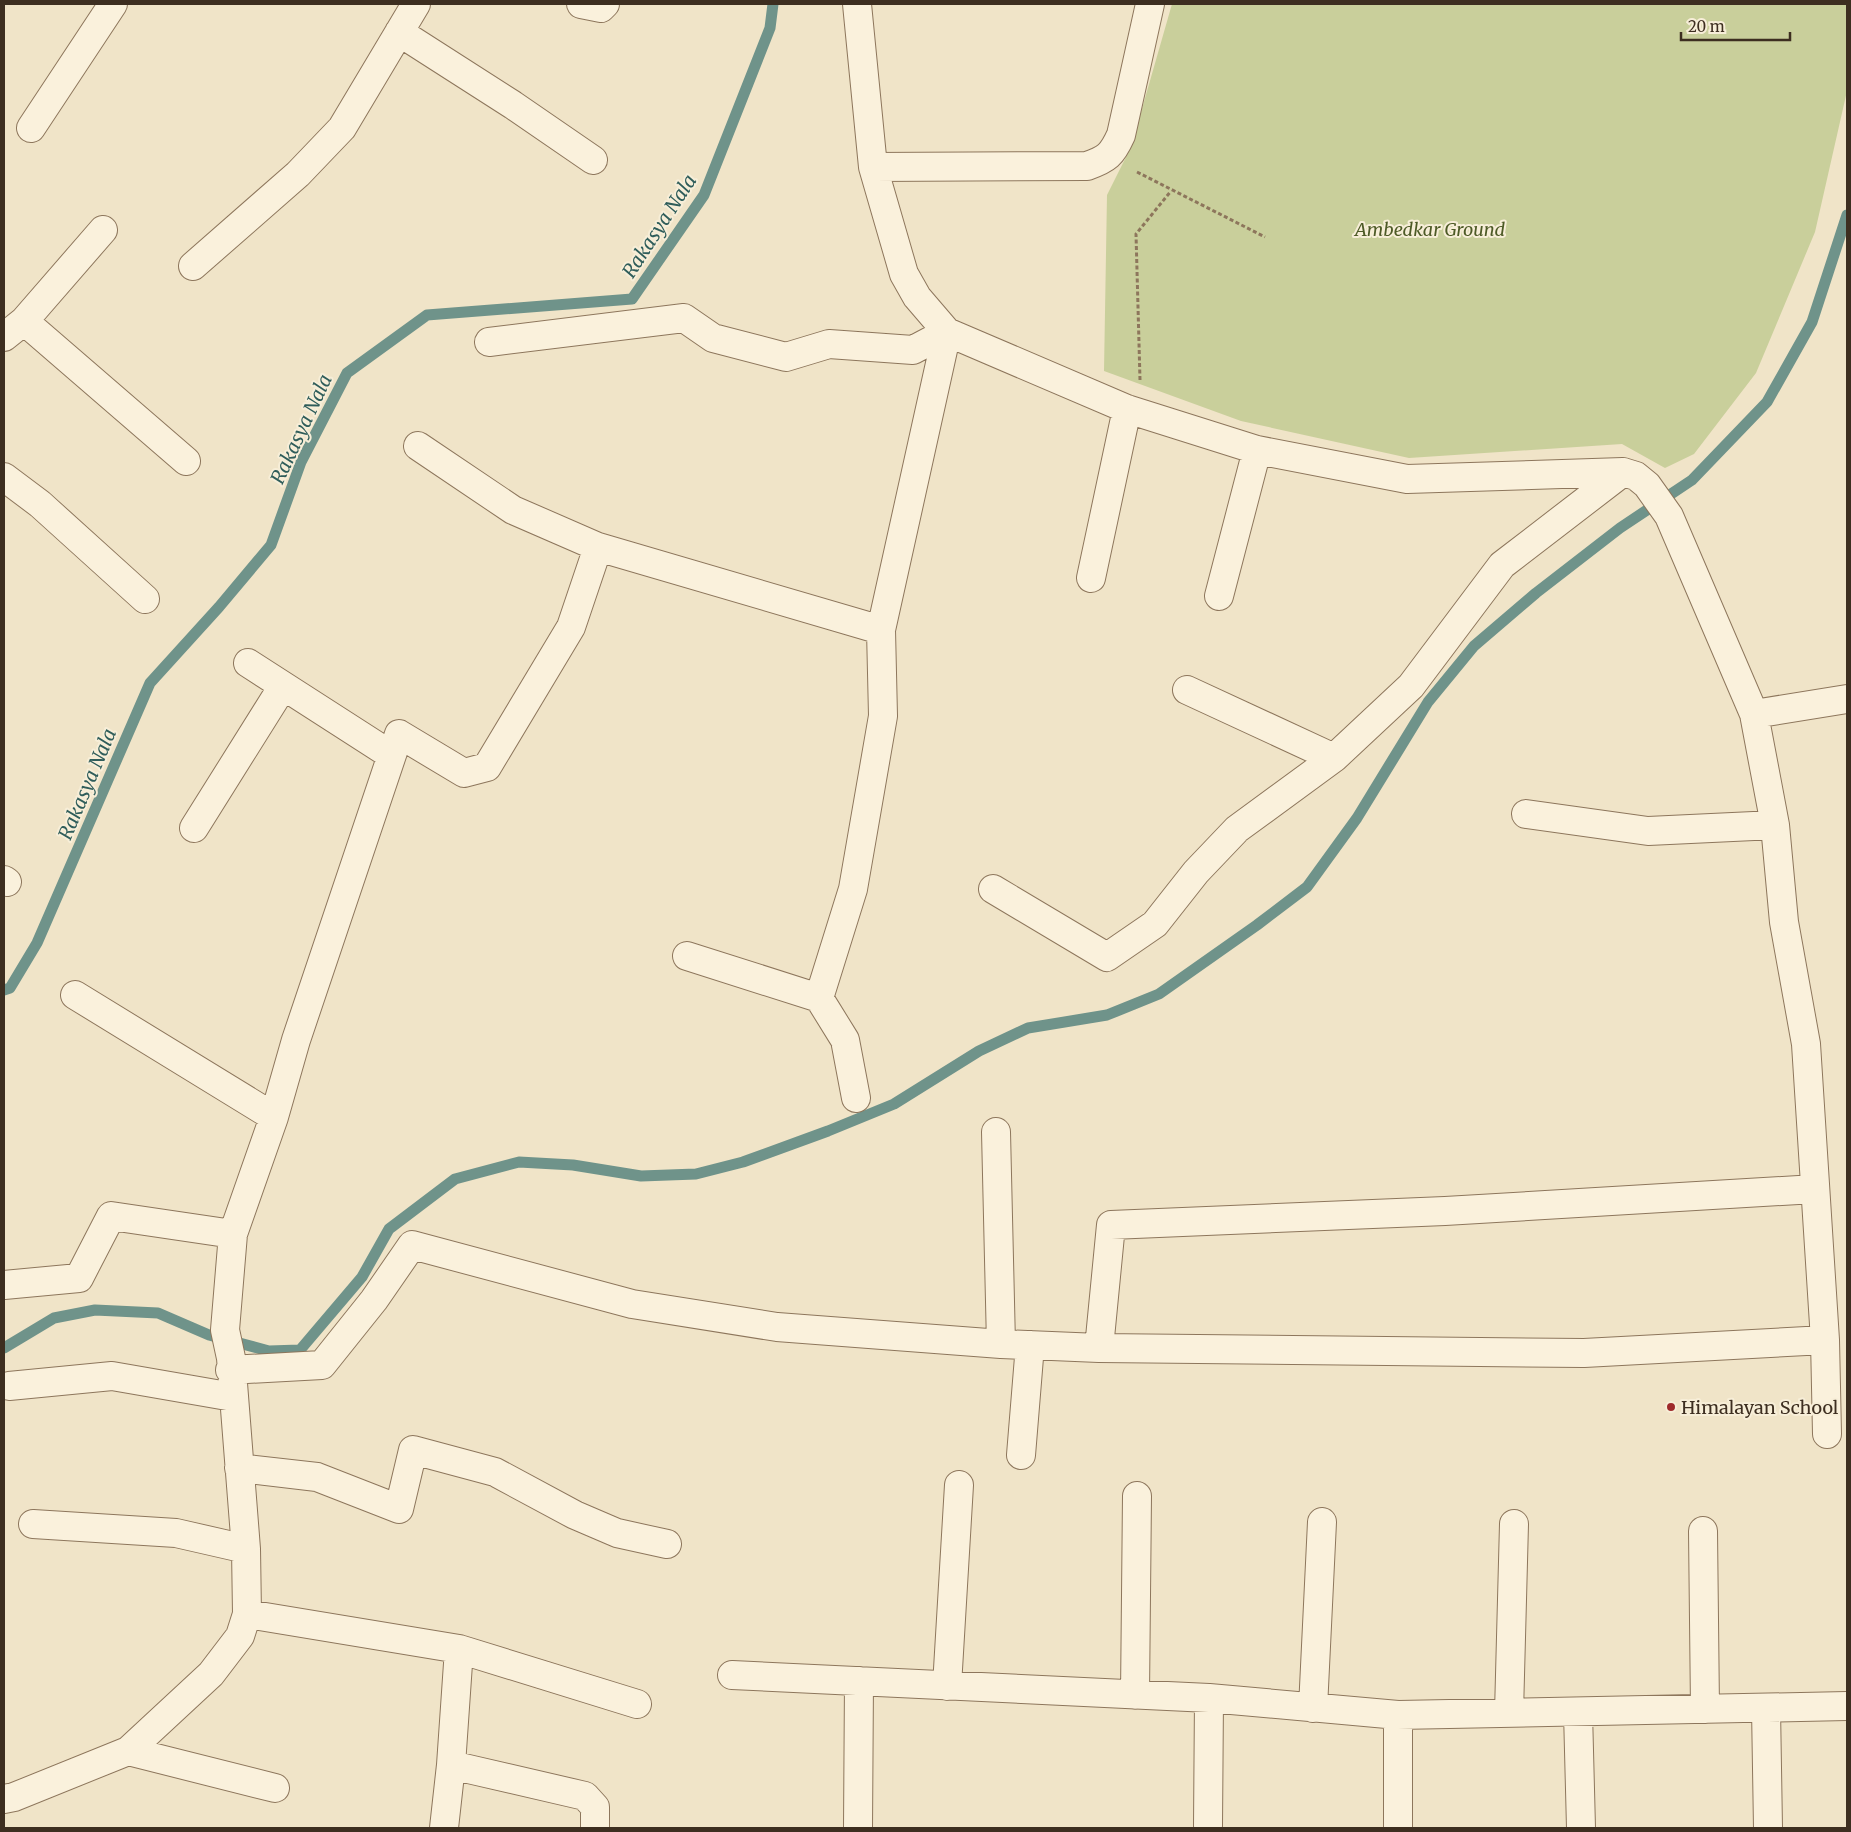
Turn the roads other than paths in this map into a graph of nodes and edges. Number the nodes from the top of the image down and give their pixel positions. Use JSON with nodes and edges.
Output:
{"nodes":[{"id":1,"x":113,"y":4,"type":"edge"},
{"id":2,"x":416,"y":4,"type":"edge"},
{"id":3,"x":582,"y":4,"type":"edge"},
{"id":4,"x":605,"y":4,"type":"edge"},
{"id":5,"x":857,"y":4,"type":"edge"},
{"id":6,"x":1150,"y":4,"type":"edge"},
{"id":7,"x":398,"y":32,"type":"junction"},
{"id":8,"x":31,"y":128,"type":"dead end"},
{"id":9,"x":593,"y":160,"type":"dead end"},
{"id":10,"x":873,"y":167,"type":"junction"},
{"id":11,"x":103,"y":230,"type":"dead end"},
{"id":12,"x":193,"y":266,"type":"dead end"},
{"id":13,"x":14,"y":329,"type":"edge"},
{"id":14,"x":947,"y":332,"type":"junction"},
{"id":15,"x":490,"y":342,"type":"dead end"},
{"id":16,"x":1134,"y":411,"type":"junction"},
{"id":17,"x":418,"y":446,"type":"dead end"},
{"id":18,"x":1257,"y":450,"type":"junction"},
{"id":19,"x":186,"y":462,"type":"dead end"},
{"id":20,"x":1623,"y":472,"type":"junction"},
{"id":21,"x":4,"y":476,"type":"edge"},
{"id":22,"x":598,"y":547,"type":"junction"},
{"id":23,"x":1091,"y":578,"type":"dead end"},
{"id":24,"x":1219,"y":596,"type":"dead end"},
{"id":25,"x":145,"y":599,"type":"dead end"},
{"id":26,"x":881,"y":630,"type":"junction"},
{"id":27,"x":248,"y":663,"type":"dead end"},
{"id":28,"x":282,"y":686,"type":"junction"},
{"id":29,"x":1187,"y":690,"type":"dead end"},
{"id":30,"x":1847,"y":699,"type":"edge"},
{"id":31,"x":1754,"y":714,"type":"junction"},
{"id":32,"x":391,"y":755,"type":"junction"},
{"id":33,"x":1334,"y":758,"type":"junction"},
{"id":34,"x":1526,"y":814,"type":"dead end"},
{"id":35,"x":1776,"y":825,"type":"junction"},
{"id":36,"x":194,"y":828,"type":"dead end"},
{"id":37,"x":993,"y":889,"type":"dead end"},
{"id":38,"x":687,"y":956,"type":"dead end"},
{"id":39,"x":75,"y":995,"type":"dead end"},
{"id":40,"x":819,"y":998,"type":"junction"},
{"id":41,"x":856,"y":1098,"type":"dead end"},
{"id":42,"x":274,"y":1117,"type":"junction"},
{"id":43,"x":996,"y":1132,"type":"dead end"},
{"id":44,"x":1814,"y":1189,"type":"junction"},
{"id":45,"x":233,"y":1234,"type":"junction"},
{"id":46,"x":4,"y":1285,"type":"edge"},
{"id":47,"x":1825,"y":1340,"type":"junction"},
{"id":48,"x":1001,"y":1344,"type":"junction"},
{"id":49,"x":1030,"y":1345,"type":"junction"},
{"id":50,"x":1099,"y":1348,"type":"junction"},
{"id":51,"x":230,"y":1364,"type":"junction"},
{"id":52,"x":9,"y":1386,"type":"dead end"},
{"id":53,"x":233,"y":1397,"type":"junction"},
{"id":54,"x":1827,"y":1434,"type":"dead end"},
{"id":55,"x":1021,"y":1455,"type":"dead end"},
{"id":56,"x":239,"y":1468,"type":"junction"},
{"id":57,"x":959,"y":1485,"type":"dead end"},
{"id":58,"x":1137,"y":1496,"type":"dead end"},
{"id":59,"x":1322,"y":1522,"type":"dead end"},
{"id":60,"x":33,"y":1524,"type":"dead end"},
{"id":61,"x":1514,"y":1524,"type":"dead end"},
{"id":62,"x":1704,"y":1531,"type":"dead end"},
{"id":63,"x":667,"y":1544,"type":"dead end"},
{"id":64,"x":246,"y":1549,"type":"junction"},
{"id":65,"x":247,"y":1614,"type":"junction"},
{"id":66,"x":459,"y":1648,"type":"junction"},
{"id":67,"x":732,"y":1675,"type":"dead end"},
{"id":68,"x":859,"y":1681,"type":"junction"},
{"id":69,"x":947,"y":1686,"type":"junction"},
{"id":70,"x":1135,"y":1695,"type":"junction"},
{"id":71,"x":1209,"y":1698,"type":"junction"},
{"id":72,"x":637,"y":1704,"type":"dead end"},
{"id":73,"x":1847,"y":1706,"type":"edge"},
{"id":74,"x":1313,"y":1708,"type":"junction"},
{"id":75,"x":1766,"y":1708,"type":"junction"},
{"id":76,"x":1706,"y":1709,"type":"junction"},
{"id":77,"x":1578,"y":1712,"type":"junction"},
{"id":78,"x":1509,"y":1713,"type":"junction"},
{"id":79,"x":1398,"y":1716,"type":"junction"},
{"id":80,"x":128,"y":1751,"type":"junction"},
{"id":81,"x":450,"y":1765,"type":"junction"},
{"id":82,"x":275,"y":1788,"type":"dead end"},
{"id":83,"x":4,"y":1799,"type":"edge"},
{"id":84,"x":1208,"y":1826,"type":"dead end"},
{"id":85,"x":444,"y":1828,"type":"edge"},
{"id":86,"x":595,"y":1828,"type":"edge"},
{"id":87,"x":858,"y":1828,"type":"edge"},
{"id":88,"x":1398,"y":1828,"type":"edge"},
{"id":89,"x":1581,"y":1828,"type":"edge"},
{"id":90,"x":1768,"y":1828,"type":"edge"}],
"edges":[{"from":1,"to":8,"type":"street"},
{"from":2,"to":7,"type":"street"},
{"from":3,"to":4,"type":"street"},
{"from":5,"to":10,"type":"street"},
{"from":6,"to":10,"type":"street"},
{"from":7,"to":9,"type":"street"},
{"from":7,"to":12,"type":"street"},
{"from":10,"to":14,"type":"street"},
{"from":11,"to":13,"type":"street"},
{"from":13,"to":19,"type":"street"},
{"from":14,"to":15,"type":"street"},
{"from":14,"to":16,"type":"street"},
{"from":14,"to":26,"type":"street"},
{"from":16,"to":18,"type":"street"},
{"from":16,"to":23,"type":"street"},
{"from":17,"to":22,"type":"street"},
{"from":18,"to":20,"type":"street"},
{"from":18,"to":24,"type":"street"},
{"from":20,"to":31,"type":"street"},
{"from":20,"to":33,"type":"street"},
{"from":21,"to":25,"type":"street"},
{"from":22,"to":26,"type":"street"},
{"from":22,"to":32,"type":"street"},
{"from":26,"to":40,"type":"street"},
{"from":27,"to":28,"type":"street"},
{"from":28,"to":32,"type":"street"},
{"from":28,"to":36,"type":"street"},
{"from":29,"to":33,"type":"street"},
{"from":30,"to":31,"type":"street"},
{"from":31,"to":35,"type":"street"},
{"from":32,"to":42,"type":"street"},
{"from":33,"to":37,"type":"street"},
{"from":34,"to":35,"type":"street"},
{"from":35,"to":44,"type":"street"},
{"from":38,"to":40,"type":"street"},
{"from":39,"to":42,"type":"street"},
{"from":40,"to":41,"type":"street"},
{"from":42,"to":45,"type":"street"},
{"from":43,"to":48,"type":"street"},
{"from":44,"to":47,"type":"street"},
{"from":44,"to":50,"type":"street"},
{"from":45,"to":46,"type":"street"},
{"from":45,"to":51,"type":"street"},
{"from":47,"to":50,"type":"street"},
{"from":47,"to":54,"type":"street"},
{"from":48,"to":49,"type":"street"},
{"from":48,"to":51,"type":"street"},
{"from":49,"to":50,"type":"street"},
{"from":49,"to":55,"type":"street"},
{"from":51,"to":53,"type":"street"},
{"from":52,"to":53,"type":"street"},
{"from":53,"to":56,"type":"street"},
{"from":56,"to":63,"type":"street"},
{"from":56,"to":64,"type":"street"},
{"from":57,"to":69,"type":"street"},
{"from":58,"to":70,"type":"street"},
{"from":59,"to":74,"type":"street"},
{"from":60,"to":64,"type":"street"},
{"from":61,"to":78,"type":"street"},
{"from":62,"to":76,"type":"street"},
{"from":64,"to":65,"type":"street"},
{"from":65,"to":66,"type":"street"},
{"from":65,"to":80,"type":"street"},
{"from":66,"to":72,"type":"street"},
{"from":66,"to":81,"type":"street"},
{"from":67,"to":68,"type":"street"},
{"from":68,"to":69,"type":"street"},
{"from":68,"to":87,"type":"street"},
{"from":69,"to":70,"type":"street"},
{"from":70,"to":71,"type":"street"},
{"from":71,"to":74,"type":"street"},
{"from":71,"to":84,"type":"street"},
{"from":73,"to":75,"type":"street"},
{"from":74,"to":79,"type":"street"},
{"from":75,"to":76,"type":"street"},
{"from":75,"to":90,"type":"street"},
{"from":76,"to":77,"type":"street"},
{"from":77,"to":78,"type":"street"},
{"from":77,"to":89,"type":"street"},
{"from":78,"to":79,"type":"street"},
{"from":79,"to":88,"type":"street"},
{"from":80,"to":82,"type":"street"},
{"from":80,"to":83,"type":"street"},
{"from":81,"to":85,"type":"street"},
{"from":81,"to":86,"type":"street"}]}
